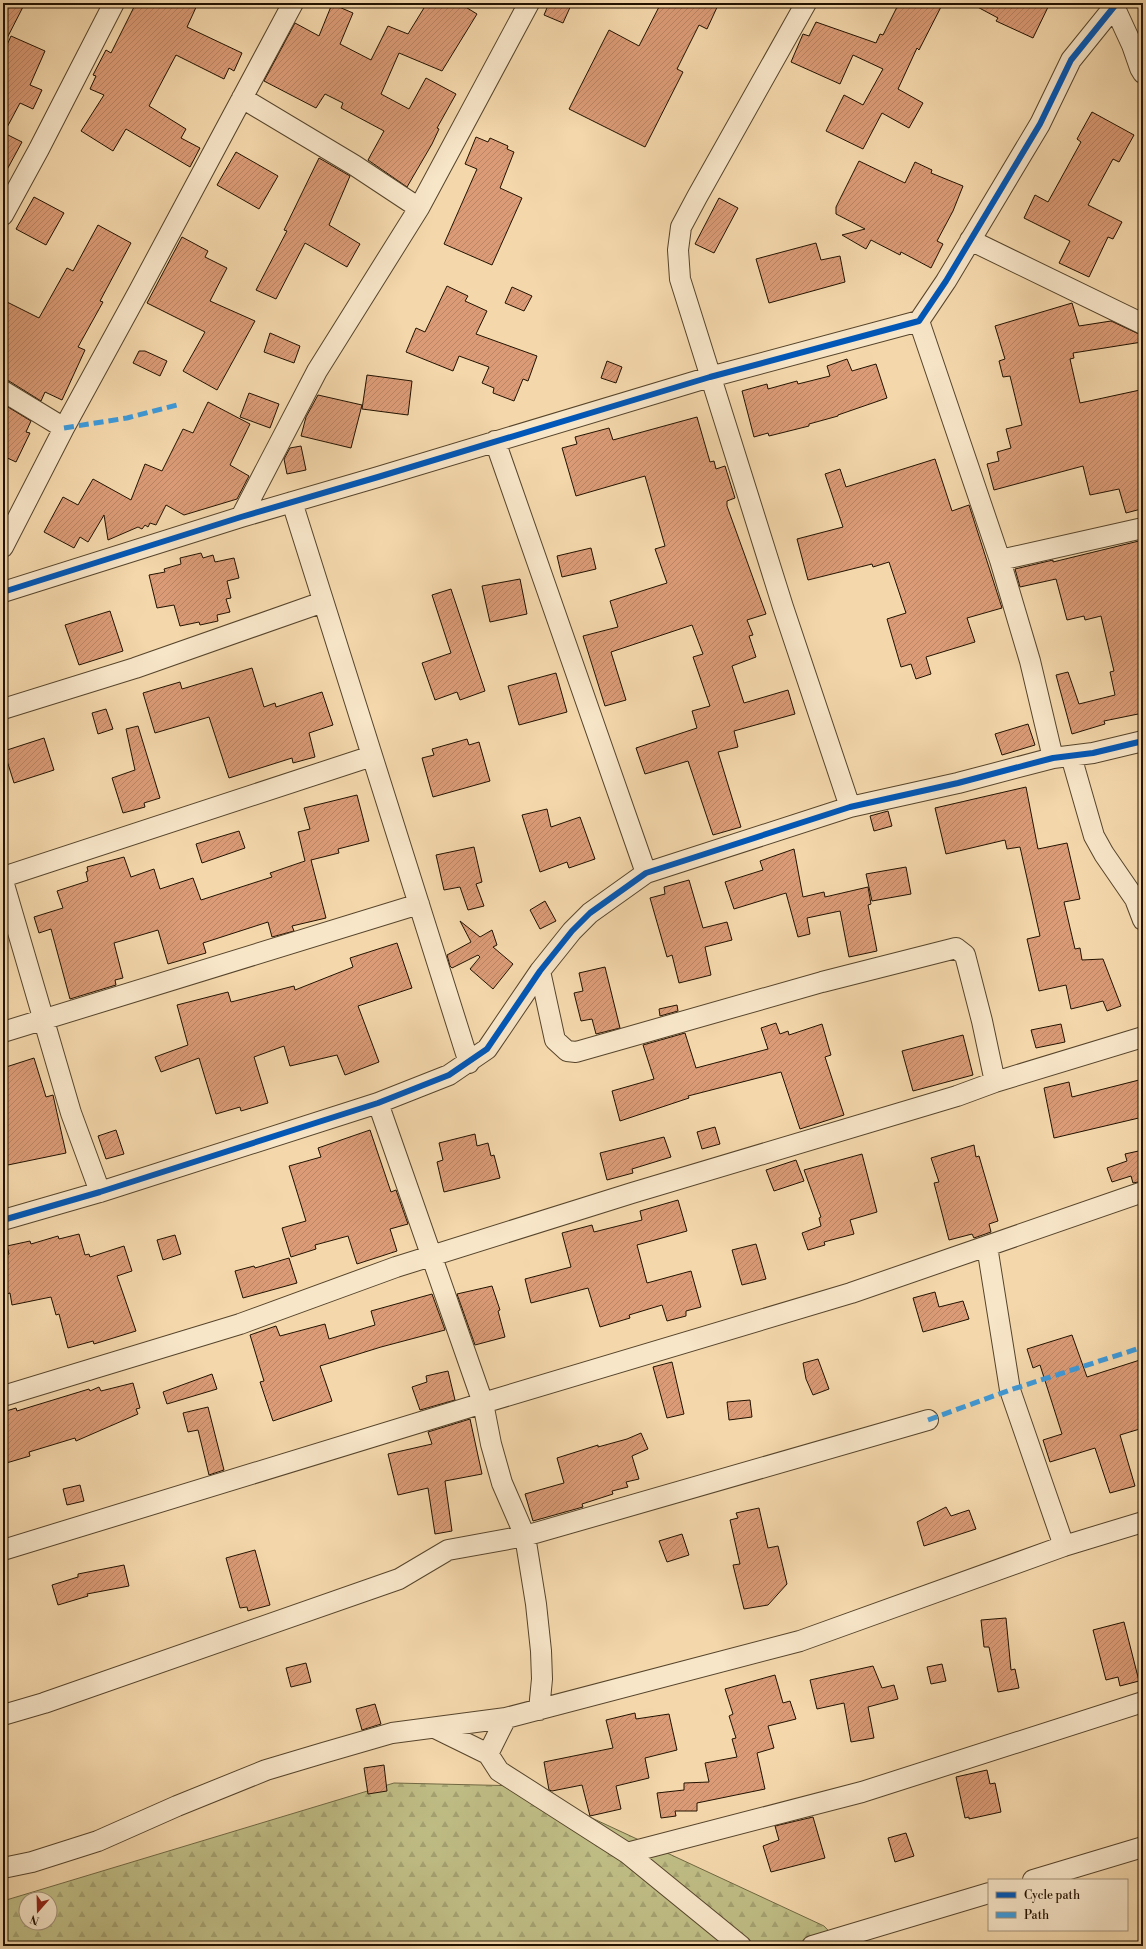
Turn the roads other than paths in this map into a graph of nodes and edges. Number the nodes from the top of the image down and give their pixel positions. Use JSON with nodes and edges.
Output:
{"nodes":[{"id":1,"x":293,"y":3,"type":"edge"},
{"id":2,"x":529,"y":3,"type":"edge"},
{"id":3,"x":806,"y":3,"type":"edge"},
{"id":4,"x":113,"y":4,"type":"edge"},
{"id":5,"x":1116,"y":4,"type":"edge"},
{"id":6,"x":1143,"y":73,"type":"edge"},
{"id":7,"x":242,"y":98,"type":"junction"},
{"id":8,"x":419,"y":208,"type":"junction"},
{"id":9,"x":3,"y":215,"type":"edge"},
{"id":10,"x":970,"y":240,"type":"junction"},
{"id":11,"x":919,"y":321,"type":"junction"},
{"id":12,"x":1143,"y":324,"type":"edge"},
{"id":13,"x":710,"y":377,"type":"junction"},
{"id":14,"x":3,"y":391,"type":"edge"},
{"id":15,"x":64,"y":428,"type":"junction"},
{"id":16,"x":495,"y":441,"type":"junction"},
{"id":17,"x":292,"y":502,"type":"junction"},
{"id":18,"x":241,"y":517,"type":"junction"},
{"id":19,"x":1143,"y":528,"type":"edge"},
{"id":20,"x":3,"y":546,"type":"edge"},
{"id":21,"x":1000,"y":560,"type":"junction"},
{"id":22,"x":3,"y":592,"type":"edge"},
{"id":23,"x":323,"y":602,"type":"junction"},
{"id":24,"x":3,"y":709,"type":"edge"},
{"id":25,"x":1143,"y":741,"type":"edge"},
{"id":26,"x":372,"y":756,"type":"junction"},
{"id":27,"x":1062,"y":757,"type":"junction"},
{"id":28,"x":850,"y":807,"type":"junction"},
{"id":29,"x":646,"y":873,"type":"junction"},
{"id":30,"x":3,"y":877,"type":"edge"},
{"id":31,"x":3,"y":881,"type":"edge"},
{"id":32,"x":419,"y":904,"type":"junction"},
{"id":33,"x":1143,"y":920,"type":"edge"},
{"id":34,"x":540,"y":971,"type":"junction"},
{"id":35,"x":44,"y":1018,"type":"junction"},
{"id":36,"x":3,"y":1032,"type":"edge"},
{"id":37,"x":1143,"y":1037,"type":"edge"},
{"id":38,"x":469,"y":1063,"type":"junction"},
{"id":39,"x":995,"y":1082,"type":"junction"},
{"id":40,"x":378,"y":1103,"type":"junction"},
{"id":41,"x":100,"y":1192,"type":"junction"},
{"id":42,"x":1143,"y":1192,"type":"edge"},
{"id":43,"x":3,"y":1220,"type":"edge"},
{"id":44,"x":987,"y":1246,"type":"junction"},
{"id":45,"x":432,"y":1256,"type":"junction"},
{"id":46,"x":3,"y":1396,"type":"edge"},
{"id":47,"x":483,"y":1403,"type":"junction"},
{"id":48,"x":928,"y":1420,"type":"dead end"},
{"id":49,"x":1143,"y":1522,"type":"edge"},
{"id":50,"x":525,"y":1536,"type":"junction"},
{"id":51,"x":1064,"y":1546,"type":"junction"},
{"id":52,"x":3,"y":1550,"type":"edge"},
{"id":53,"x":1143,"y":1702,"type":"edge"},
{"id":54,"x":539,"y":1710,"type":"junction"},
{"id":55,"x":3,"y":1715,"type":"edge"},
{"id":56,"x":506,"y":1718,"type":"junction"},
{"id":57,"x":434,"y":1728,"type":"junction"},
{"id":58,"x":488,"y":1754,"type":"junction"},
{"id":59,"x":1143,"y":1847,"type":"edge"},
{"id":60,"x":627,"y":1853,"type":"junction"},
{"id":61,"x":3,"y":1868,"type":"edge"},
{"id":62,"x":1036,"y":1879,"type":"edge"},
{"id":63,"x":988,"y":1893,"type":"edge"},
{"id":64,"x":741,"y":1946,"type":"edge"},
{"id":65,"x":812,"y":1946,"type":"edge"}],
"edges":[{"from":1,"to":7,"type":"street"},
{"from":2,"to":8,"type":"street"},
{"from":3,"to":13,"type":"street"},
{"from":4,"to":9,"type":"street"},
{"from":5,"to":6,"type":"street"},
{"from":5,"to":10,"type":"street"},
{"from":7,"to":8,"type":"street"},
{"from":7,"to":15,"type":"street"},
{"from":8,"to":18,"type":"street"},
{"from":10,"to":11,"type":"street"},
{"from":10,"to":12,"type":"street"},
{"from":11,"to":13,"type":"street"},
{"from":11,"to":21,"type":"street"},
{"from":13,"to":16,"type":"street"},
{"from":13,"to":28,"type":"street"},
{"from":14,"to":15,"type":"street"},
{"from":15,"to":20,"type":"street"},
{"from":16,"to":17,"type":"street"},
{"from":16,"to":29,"type":"street"},
{"from":17,"to":18,"type":"street"},
{"from":17,"to":23,"type":"street"},
{"from":18,"to":22,"type":"street"},
{"from":19,"to":21,"type":"street"},
{"from":21,"to":27,"type":"street"},
{"from":23,"to":24,"type":"street"},
{"from":23,"to":26,"type":"street"},
{"from":25,"to":27,"type":"street"},
{"from":26,"to":30,"type":"street"},
{"from":26,"to":32,"type":"street"},
{"from":27,"to":28,"type":"street"},
{"from":27,"to":33,"type":"street"},
{"from":28,"to":29,"type":"street"},
{"from":29,"to":34,"type":"street"},
{"from":31,"to":35,"type":"street"},
{"from":32,"to":35,"type":"street"},
{"from":32,"to":38,"type":"street"},
{"from":34,"to":38,"type":"street"},
{"from":34,"to":39,"type":"street"},
{"from":35,"to":36,"type":"street"},
{"from":35,"to":41,"type":"street"},
{"from":37,"to":39,"type":"street"},
{"from":38,"to":40,"type":"street"},
{"from":39,"to":45,"type":"street"},
{"from":40,"to":41,"type":"street"},
{"from":40,"to":45,"type":"street"},
{"from":41,"to":43,"type":"street"},
{"from":42,"to":44,"type":"street"},
{"from":44,"to":47,"type":"street"},
{"from":44,"to":51,"type":"street"},
{"from":45,"to":46,"type":"street"},
{"from":45,"to":47,"type":"street"},
{"from":47,"to":50,"type":"street"},
{"from":47,"to":52,"type":"street"},
{"from":48,"to":50,"type":"street"},
{"from":49,"to":51,"type":"street"},
{"from":50,"to":54,"type":"street"},
{"from":50,"to":55,"type":"street"},
{"from":51,"to":54,"type":"street"},
{"from":53,"to":60,"type":"street"},
{"from":54,"to":56,"type":"street"},
{"from":56,"to":57,"type":"street"},
{"from":56,"to":58,"type":"street"},
{"from":57,"to":58,"type":"street"},
{"from":57,"to":61,"type":"street"},
{"from":58,"to":60,"type":"street"},
{"from":59,"to":62,"type":"street"},
{"from":60,"to":64,"type":"street"},
{"from":63,"to":65,"type":"street"}]}
